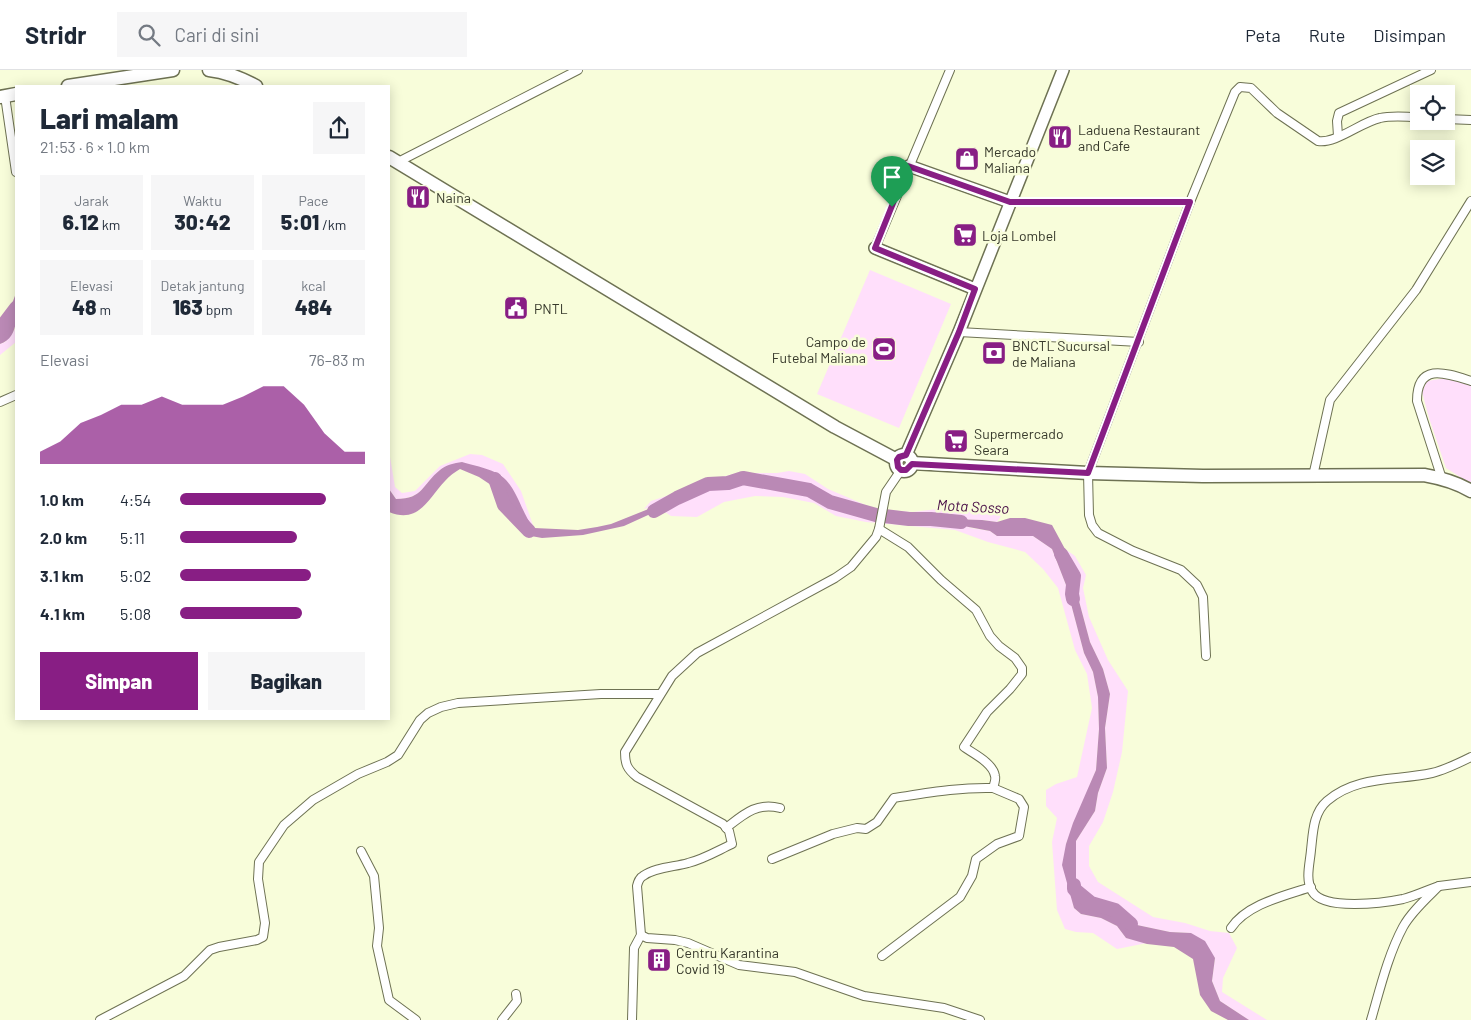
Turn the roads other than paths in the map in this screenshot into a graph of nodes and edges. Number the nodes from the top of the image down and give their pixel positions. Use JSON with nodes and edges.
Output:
{"nodes":[{"id":1,"x":173,"y":70,"type":"edge"},
{"id":2,"x":216,"y":70,"type":"edge"},
{"id":3,"x":578,"y":70,"type":"edge"},
{"id":4,"x":950,"y":70,"type":"edge"},
{"id":5,"x":1063,"y":70,"type":"edge"},
{"id":6,"x":1431,"y":70,"type":"edge"},
{"id":7,"x":103,"y":84,"type":"edge"},
{"id":8,"x":86,"y":85,"type":"edge"},
{"id":9,"x":254,"y":85,"type":"edge"},
{"id":10,"x":7,"y":96,"type":"edge"},
{"id":11,"x":1410,"y":118,"type":"edge"},
{"id":12,"x":1455,"y":119,"type":"edge"},
{"id":13,"x":1471,"y":120,"type":"edge"},
{"id":14,"x":1338,"y":136,"type":"junction"},
{"id":15,"x":14,"y":143,"type":"edge"},
{"id":16,"x":15,"y":158,"type":"edge"},
{"id":17,"x":393,"y":159,"type":"edge"},
{"id":18,"x":908,"y":166,"type":"junction"},
{"id":19,"x":1471,"y":201,"type":"edge"},
{"id":20,"x":1010,"y":202,"type":"junction"},
{"id":21,"x":1190,"y":202,"type":"junction"},
{"id":22,"x":875,"y":248,"type":"joint"},
{"id":23,"x":975,"y":289,"type":"junction"},
{"id":24,"x":959,"y":332,"type":"junction"},
{"id":25,"x":1139,"y":342,"type":"junction"},
{"id":26,"x":1471,"y":380,"type":"edge"},
{"id":27,"x":15,"y":395,"type":"edge"},
{"id":28,"x":0,"y":402,"type":"edge"},
{"id":29,"x":904,"y":462,"type":"junction"},
{"id":30,"x":1088,"y":473,"type":"junction"},
{"id":31,"x":1313,"y":476,"type":"junction"},
{"id":32,"x":1442,"y":479,"type":"junction"},
{"id":33,"x":1471,"y":491,"type":"edge"},
{"id":34,"x":879,"y":529,"type":"junction"},
{"id":35,"x":1206,"y":656,"type":"dead end"},
{"id":36,"x":660,"y":694,"type":"junction"},
{"id":37,"x":1471,"y":757,"type":"edge"},
{"id":38,"x":993,"y":788,"type":"junction"},
{"id":39,"x":780,"y":808,"type":"dead end"},
{"id":40,"x":726,"y":828,"type":"junction"},
{"id":41,"x":361,"y":851,"type":"dead end"},
{"id":42,"x":772,"y":860,"type":"dead end"},
{"id":43,"x":1471,"y":882,"type":"edge"},
{"id":44,"x":1439,"y":886,"type":"junction"},
{"id":45,"x":1310,"y":887,"type":"junction"},
{"id":46,"x":1230,"y":928,"type":"dead end"},
{"id":47,"x":641,"y":935,"type":"junction"},
{"id":48,"x":882,"y":956,"type":"dead end"},
{"id":49,"x":516,"y":994,"type":"dead end"},
{"id":50,"x":100,"y":1020,"type":"edge"},
{"id":51,"x":416,"y":1020,"type":"edge"},
{"id":52,"x":502,"y":1020,"type":"edge"},
{"id":53,"x":632,"y":1020,"type":"edge"},
{"id":54,"x":980,"y":1020,"type":"edge"},
{"id":55,"x":1371,"y":1020,"type":"edge"}],
"edges":[{"from":1,"to":7,"type":"main road"},
{"from":2,"to":9,"type":"main road"},
{"from":3,"to":17,"type":"street"},
{"from":4,"to":18,"type":"street"},
{"from":5,"to":20,"type":"street"},
{"from":6,"to":14,"type":"street"},
{"from":7,"to":8,"type":"main road"},
{"from":10,"to":15,"type":"street"},
{"from":11,"to":14,"type":"street"},
{"from":12,"to":13,"type":"street"},
{"from":14,"to":21,"type":"street"},
{"from":15,"to":16,"type":"street"},
{"from":17,"to":29,"type":"main road"},
{"from":18,"to":20,"type":"street"},
{"from":18,"to":22,"type":"street"},
{"from":19,"to":31,"type":"street"},
{"from":20,"to":21,"type":"street"},
{"from":20,"to":23,"type":"street"},
{"from":21,"to":25,"type":"street"},
{"from":22,"to":23,"type":"street"},
{"from":23,"to":24,"type":"street"},
{"from":24,"to":25,"type":"street"},
{"from":24,"to":29,"type":"street"},
{"from":25,"to":30,"type":"street"},
{"from":26,"to":32,"type":"street"},
{"from":27,"to":28,"type":"street"},
{"from":29,"to":30,"type":"main road"},
{"from":29,"to":34,"type":"street"},
{"from":30,"to":31,"type":"main road"},
{"from":30,"to":35,"type":"street"},
{"from":31,"to":32,"type":"main road"},
{"from":32,"to":33,"type":"main road"},
{"from":34,"to":36,"type":"street"},
{"from":34,"to":38,"type":"street"},
{"from":36,"to":40,"type":"street"},
{"from":36,"to":50,"type":"street"},
{"from":37,"to":45,"type":"street"},
{"from":38,"to":42,"type":"street"},
{"from":38,"to":48,"type":"street"},
{"from":39,"to":40,"type":"street"},
{"from":40,"to":47,"type":"street"},
{"from":41,"to":51,"type":"street"},
{"from":43,"to":44,"type":"street"},
{"from":44,"to":45,"type":"street"},
{"from":44,"to":55,"type":"street"},
{"from":45,"to":46,"type":"street"},
{"from":47,"to":53,"type":"street"},
{"from":47,"to":54,"type":"street"},
{"from":49,"to":52,"type":"street"}]}
